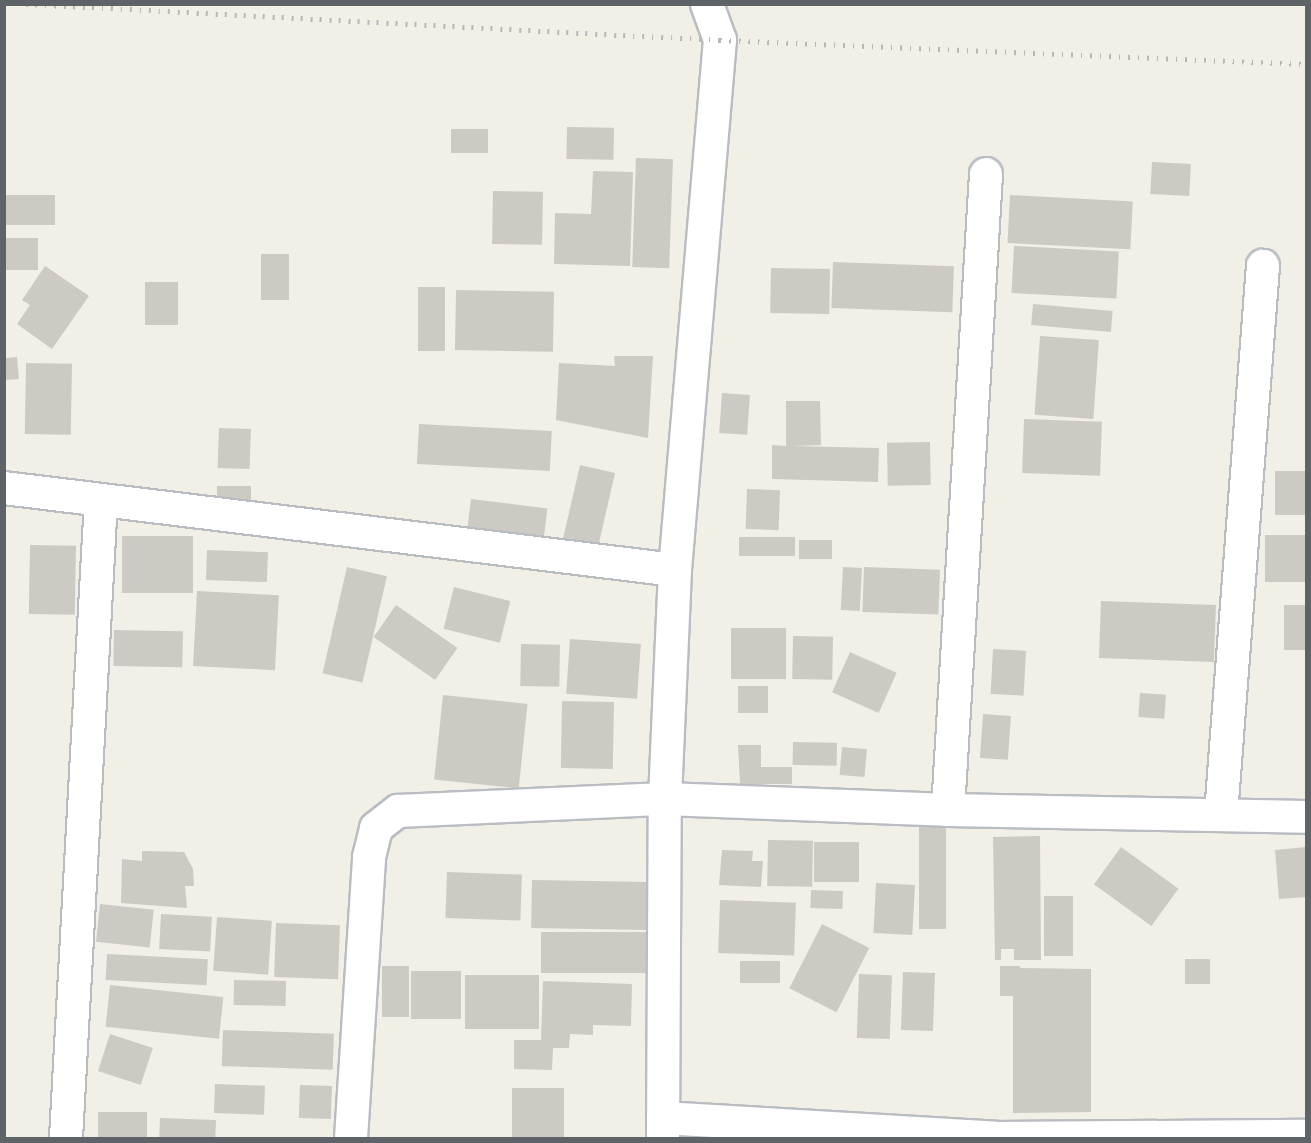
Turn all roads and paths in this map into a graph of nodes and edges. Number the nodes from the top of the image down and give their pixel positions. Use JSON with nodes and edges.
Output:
{"nodes":[{"id":1,"x":707,"y":4,"type":"edge"},
{"id":2,"x":986,"y":174,"type":"dead end"},
{"id":3,"x":1263,"y":266,"type":"dead end"},
{"id":4,"x":4,"y":488,"type":"edge"},
{"id":5,"x":101,"y":501,"type":"junction"},
{"id":6,"x":675,"y":570,"type":"junction"},
{"id":7,"x":665,"y":799,"type":"junction"},
{"id":8,"x":948,"y":810,"type":"junction"},
{"id":9,"x":1221,"y":814,"type":"junction"},
{"id":10,"x":1306,"y":817,"type":"edge"},
{"id":11,"x":663,"y":1128,"type":"edge"},
{"id":12,"x":1306,"y":1136,"type":"edge"},
{"id":13,"x":66,"y":1138,"type":"edge"},
{"id":14,"x":351,"y":1138,"type":"edge"},
{"id":15,"x":996,"y":1138,"type":"edge"}],
"edges":[{"from":1,"to":6,"type":"street"},
{"from":2,"to":8,"type":"street"},
{"from":3,"to":9,"type":"street"},
{"from":4,"to":5,"type":"street"},
{"from":5,"to":6,"type":"street"},
{"from":5,"to":13,"type":"street"},
{"from":6,"to":7,"type":"street"},
{"from":7,"to":8,"type":"street"},
{"from":7,"to":11,"type":"street"},
{"from":7,"to":14,"type":"street"},
{"from":8,"to":9,"type":"street"},
{"from":9,"to":10,"type":"street"},
{"from":11,"to":15,"type":"street"},
{"from":12,"to":15,"type":"street"}]}
